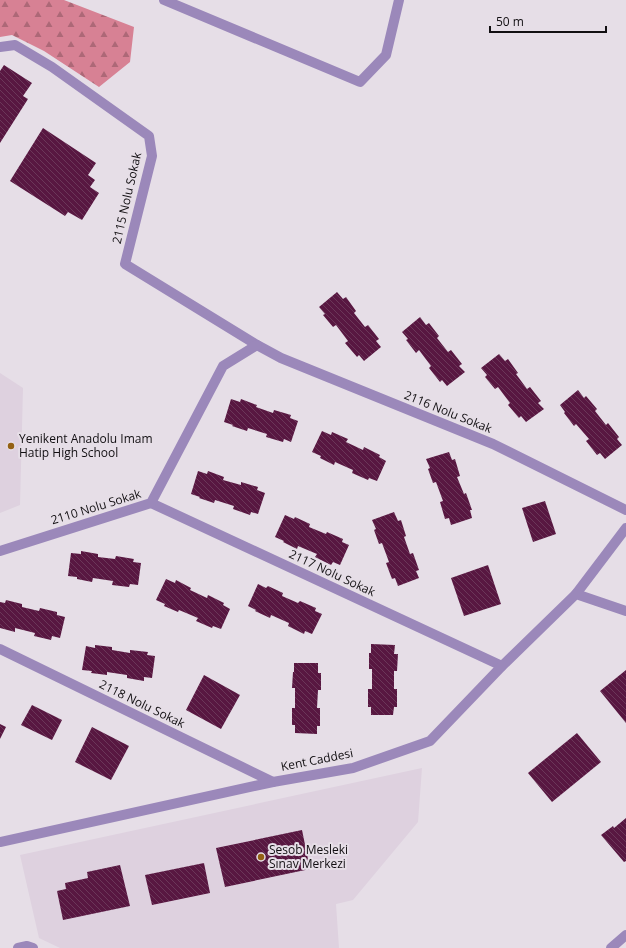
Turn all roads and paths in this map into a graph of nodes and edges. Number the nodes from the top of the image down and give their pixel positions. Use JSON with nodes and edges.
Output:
{"nodes":[{"id":1,"x":164,"y":0,"type":"edge"},
{"id":2,"x":398,"y":0,"type":"edge"},
{"id":3,"x":0,"y":47,"type":"edge"},
{"id":4,"x":257,"y":345,"type":"junction"},
{"id":5,"x":151,"y":503,"type":"junction"},
{"id":6,"x":626,"y":510,"type":"edge"},
{"id":7,"x":626,"y":528,"type":"edge"},
{"id":8,"x":0,"y":550,"type":"edge"},
{"id":9,"x":576,"y":594,"type":"junction"},
{"id":10,"x":626,"y":611,"type":"edge"},
{"id":11,"x":0,"y":649,"type":"edge"},
{"id":12,"x":502,"y":666,"type":"junction"},
{"id":13,"x":273,"y":782,"type":"junction"},
{"id":14,"x":0,"y":842,"type":"edge"},
{"id":15,"x":626,"y":935,"type":"edge"},
{"id":16,"x":18,"y":948,"type":"edge"},
{"id":17,"x":32,"y":948,"type":"edge"},
{"id":18,"x":611,"y":948,"type":"edge"}],
"edges":[{"from":1,"to":2,"type":"street"},
{"from":3,"to":4,"type":"street","name":"2115 Nolu Sokak"},
{"from":4,"to":5,"type":"street","name":"2110 Nolu Sokak"},
{"from":4,"to":6,"type":"street","name":"2116 Nolu Sokak"},
{"from":5,"to":8,"type":"street","name":"2110 Nolu Sokak"},
{"from":5,"to":12,"type":"street","name":"2117 Nolu Sokak"},
{"from":7,"to":9,"type":"street","name":"Kent Caddesi"},
{"from":9,"to":10,"type":"street"},
{"from":9,"to":12,"type":"street","name":"Kent Caddesi"},
{"from":11,"to":13,"type":"street","name":"2118 Nolu Sokak"},
{"from":12,"to":13,"type":"street","name":"Kent Caddesi"},
{"from":13,"to":14,"type":"street","name":"Kent Caddesi"},
{"from":15,"to":18,"type":"street"},
{"from":16,"to":17,"type":"street"}]}
